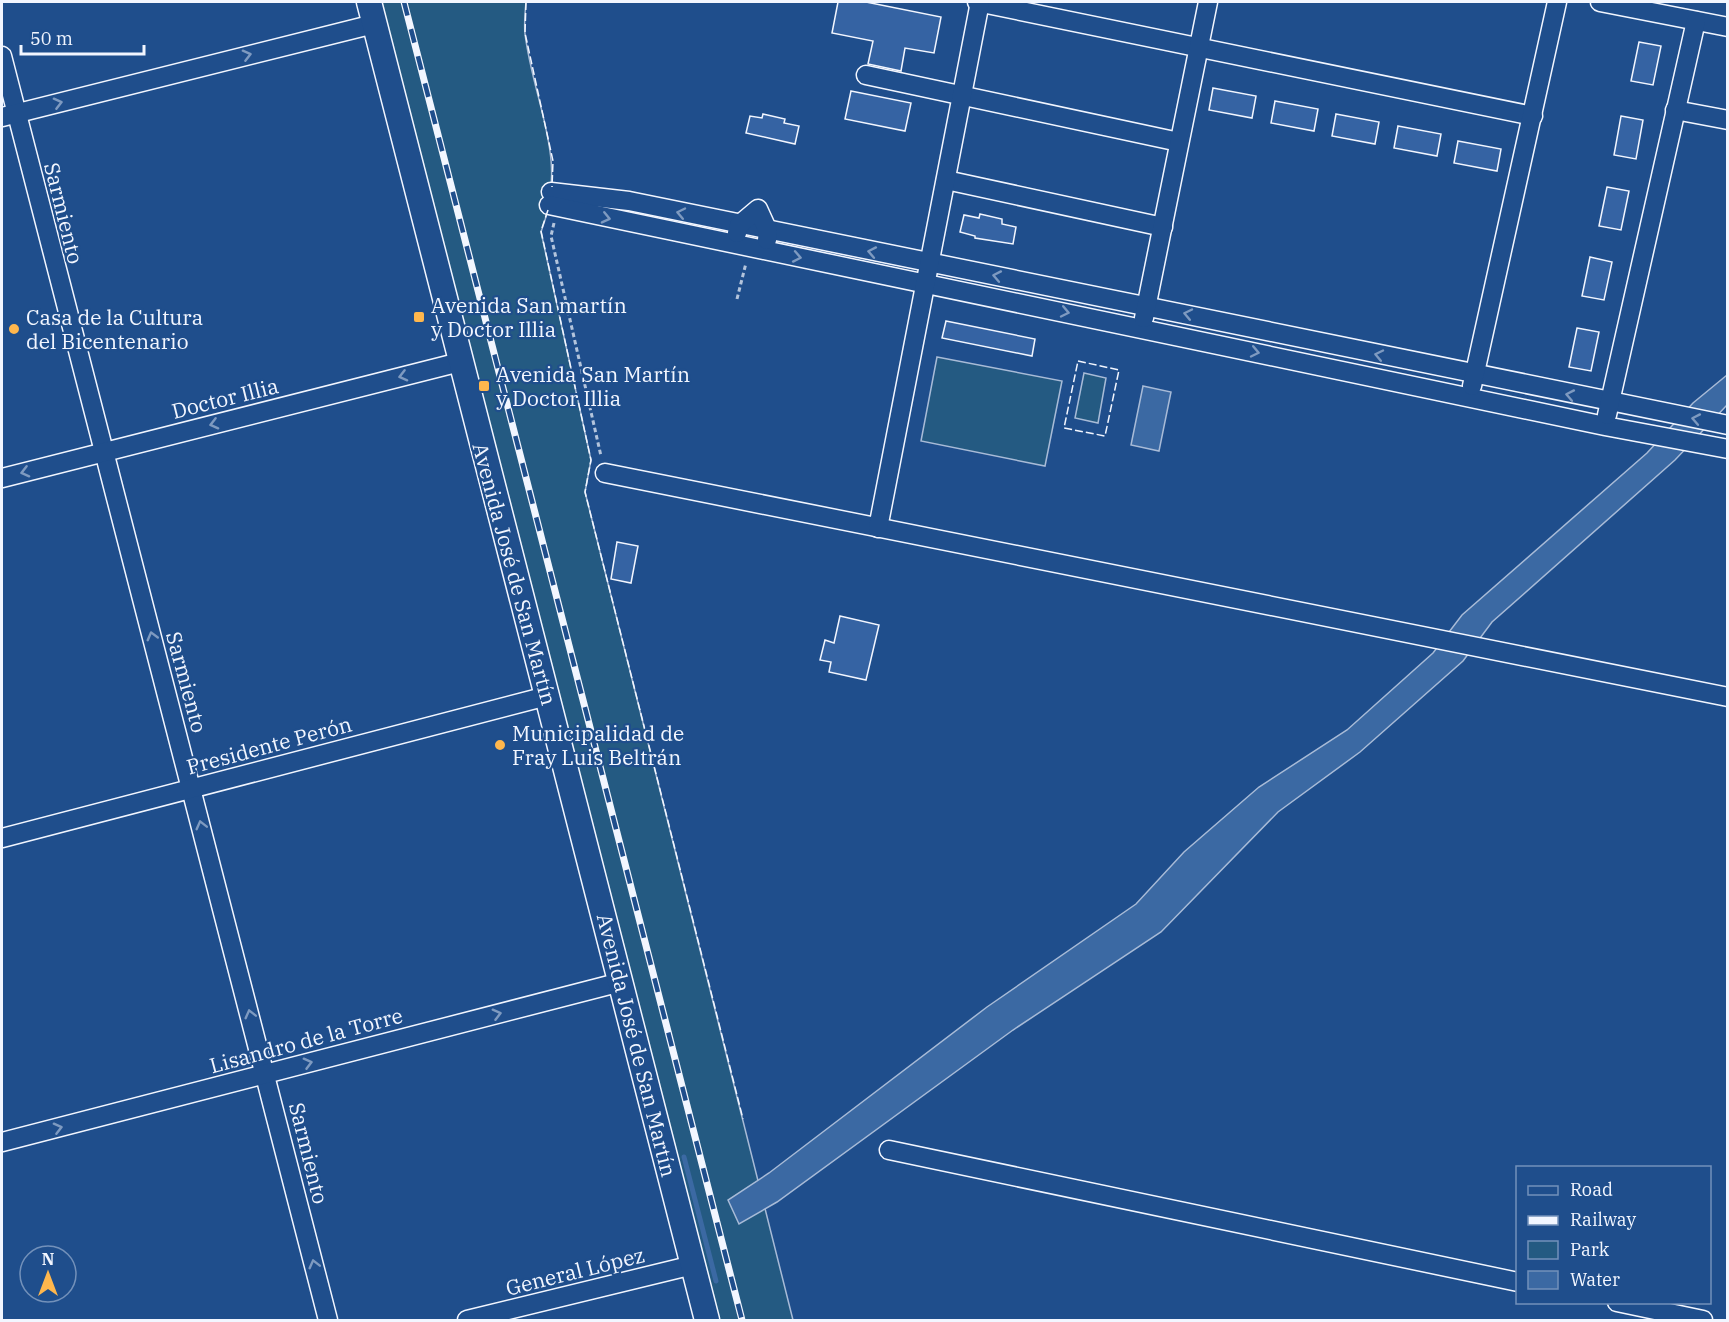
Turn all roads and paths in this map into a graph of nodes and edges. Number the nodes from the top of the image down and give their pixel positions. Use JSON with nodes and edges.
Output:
{"nodes":[{"id":1,"x":978,"y":2,"type":"edge"},
{"id":2,"x":1208,"y":2,"type":"edge"},
{"id":3,"x":1557,"y":2,"type":"edge"},
{"id":4,"x":1600,"y":2,"type":"edge"},
{"id":5,"x":372,"y":13,"type":"edge"},
{"id":6,"x":1696,"y":21,"type":"junction"},
{"id":7,"x":1728,"y":27,"type":"edge"},
{"id":8,"x":1198,"y":45,"type":"junction"},
{"id":9,"x":2,"y":56,"type":"edge"},
{"id":10,"x":866,"y":75,"type":"dead end"},
{"id":11,"x":962,"y":95,"type":"junction"},
{"id":12,"x":1675,"y":110,"type":"junction"},
{"id":13,"x":9,"y":115,"type":"edge"},
{"id":14,"x":1533,"y":116,"type":"junction"},
{"id":15,"x":1728,"y":120,"type":"edge"},
{"id":16,"x":1179,"y":142,"type":"junction"},
{"id":17,"x":946,"y":180,"type":"junction"},
{"id":18,"x":553,"y":201,"type":"junction"},
{"id":19,"x":739,"y":225,"type":"junction"},
{"id":20,"x":1162,"y":227,"type":"junction"},
{"id":21,"x":768,"y":231,"type":"junction"},
{"id":22,"x":750,"y":247,"type":"junction"},
{"id":23,"x":930,"y":263,"type":"junction"},
{"id":24,"x":925,"y":283,"type":"junction"},
{"id":25,"x":737,"y":299,"type":"dead end"},
{"id":26,"x":1147,"y":306,"type":"junction"},
{"id":27,"x":1141,"y":328,"type":"junction"},
{"id":28,"x":460,"y":362,"type":"junction"},
{"id":29,"x":1475,"y":376,"type":"junction"},
{"id":30,"x":1469,"y":397,"type":"junction"},
{"id":31,"x":1609,"y":403,"type":"junction"},
{"id":32,"x":1728,"y":425,"type":"edge"},
{"id":33,"x":1605,"y":426,"type":"junction"},
{"id":34,"x":1728,"y":449,"type":"edge"},
{"id":35,"x":103,"y":452,"type":"junction"},
{"id":36,"x":605,"y":473,"type":"joint"},
{"id":37,"x":2,"y":478,"type":"edge"},
{"id":38,"x":878,"y":528,"type":"junction"},
{"id":39,"x":547,"y":696,"type":"junction"},
{"id":40,"x":1728,"y":697,"type":"edge"},
{"id":41,"x":192,"y":788,"type":"junction"},
{"id":42,"x":2,"y":838,"type":"edge"},
{"id":43,"x":621,"y":982,"type":"junction"},
{"id":44,"x":265,"y":1074,"type":"junction"},
{"id":45,"x":2,"y":1142,"type":"edge"},
{"id":46,"x":890,"y":1150,"type":"dead end"},
{"id":47,"x":693,"y":1264,"type":"junction"},
{"id":48,"x":1516,"y":1282,"type":"edge"},
{"id":49,"x":1627,"y":1304,"type":"edge"},
{"id":50,"x":328,"y":1320,"type":"edge"},
{"id":51,"x":467,"y":1320,"type":"edge"},
{"id":52,"x":707,"y":1320,"type":"edge"},
{"id":53,"x":1703,"y":1320,"type":"edge"}],
"edges":[{"from":1,"to":8,"type":"street"},
{"from":1,"to":11,"type":"street"},
{"from":2,"to":8,"type":"street"},
{"from":3,"to":14,"type":"street"},
{"from":4,"to":6,"type":"street"},
{"from":13,"to":5,"type":"street","one_way":true},
{"from":5,"to":28,"type":"main road","name":"Avenida José de San Martín"},
{"from":6,"to":7,"type":"street"},
{"from":6,"to":12,"type":"street"},
{"from":8,"to":14,"type":"street"},
{"from":8,"to":16,"type":"street"},
{"from":9,"to":13,"type":"street","name":"Sarmiento"},
{"from":10,"to":11,"type":"street"},
{"from":11,"to":16,"type":"street"},
{"from":11,"to":17,"type":"street"},
{"from":12,"to":15,"type":"street"},
{"from":12,"to":31,"type":"street"},
{"from":13,"to":35,"type":"street","name":"Sarmiento"},
{"from":14,"to":29,"type":"street"},
{"from":16,"to":20,"type":"street"},
{"from":17,"to":20,"type":"street"},
{"from":17,"to":23,"type":"street"},
{"from":19,"to":18,"type":"street","one_way":true},
{"from":18,"to":22,"type":"street","one_way":true},
{"from":18,"to":36,"type":"path"},
{"from":19,"to":21,"type":"street"},
{"from":19,"to":22,"type":"street"},
{"from":20,"to":26,"type":"street"},
{"from":21,"to":22,"type":"street"},
{"from":23,"to":21,"type":"street","one_way":true},
{"from":22,"to":24,"type":"street","one_way":true},
{"from":22,"to":25,"type":"path"},
{"from":23,"to":24,"type":"street"},
{"from":26,"to":23,"type":"street","one_way":true},
{"from":24,"to":27,"type":"street","one_way":true},
{"from":24,"to":38,"type":"street"},
{"from":26,"to":27,"type":"street"},
{"from":29,"to":26,"type":"street","one_way":true},
{"from":27,"to":30,"type":"street","one_way":true},
{"from":28,"to":35,"type":"street","name":"Doctor Illia","one_way":true},
{"from":28,"to":39,"type":"main road","name":"Avenida José de San Martín"},
{"from":29,"to":30,"type":"street"},
{"from":31,"to":29,"type":"street","one_way":true},
{"from":30,"to":33,"type":"street"},
{"from":32,"to":31,"type":"street","one_way":true},
{"from":31,"to":33,"type":"street"},
{"from":33,"to":34,"type":"street"},
{"from":35,"to":37,"type":"street","name":"Doctor Illia","one_way":true},
{"from":41,"to":35,"type":"street","name":"Sarmiento","one_way":true},
{"from":36,"to":38,"type":"street"},
{"from":38,"to":40,"type":"street"},
{"from":39,"to":41,"type":"street","name":"Presidente Perón"},
{"from":39,"to":43,"type":"main road","name":"Avenida José de San Martín"},
{"from":41,"to":42,"type":"street","name":"Presidente Perón"},
{"from":44,"to":41,"type":"street","name":"Sarmiento","one_way":true},
{"from":44,"to":43,"type":"street","name":"Lisandro de la Torre","one_way":true},
{"from":43,"to":47,"type":"main road","name":"Avenida José de San Martín"},
{"from":45,"to":44,"type":"street","name":"Lisandro de la Torre","one_way":true},
{"from":50,"to":44,"type":"street","name":"Sarmiento","one_way":true},
{"from":46,"to":48,"type":"street"},
{"from":47,"to":51,"type":"street","name":"General López"},
{"from":47,"to":52,"type":"main road","name":"Avenida José de San Martín"},
{"from":49,"to":53,"type":"street"}]}
